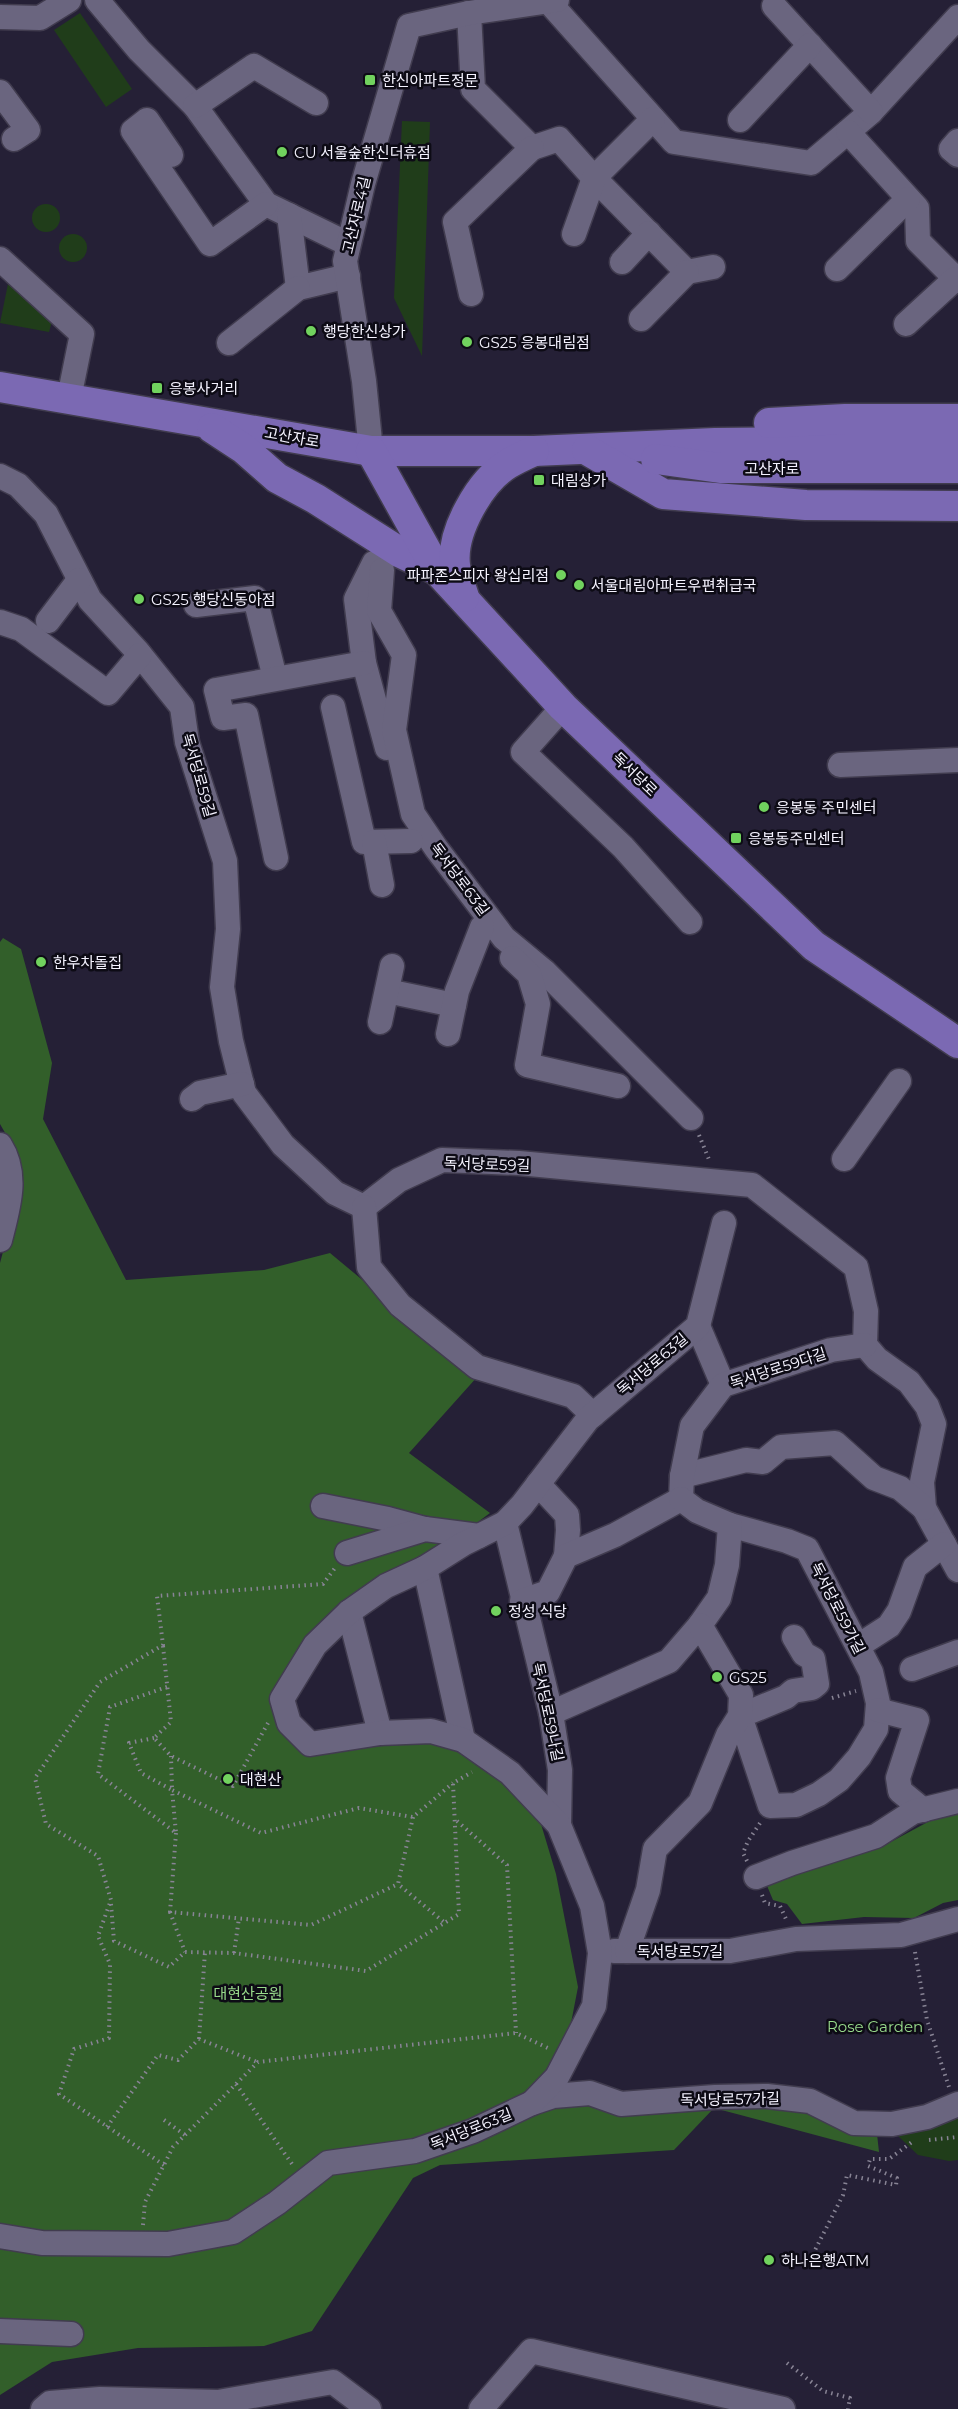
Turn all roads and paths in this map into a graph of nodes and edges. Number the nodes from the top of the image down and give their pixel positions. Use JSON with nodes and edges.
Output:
{"nodes":[{"id":1,"x":69,"y":0,"type":"edge"},
{"id":2,"x":97,"y":0,"type":"edge"},
{"id":3,"x":552,"y":1,"type":"edge"},
{"id":4,"x":774,"y":6,"type":"dead end"},
{"id":5,"x":469,"y":13,"type":"junction"},
{"id":6,"x":0,"y":17,"type":"edge"},
{"id":7,"x":958,"y":17,"type":"edge"},
{"id":8,"x":810,"y":45,"type":"junction"},
{"id":9,"x":0,"y":92,"type":"edge"},
{"id":10,"x":316,"y":103,"type":"dead end"},
{"id":11,"x":195,"y":106,"type":"junction"},
{"id":12,"x":871,"y":112,"type":"junction"},
{"id":13,"x":654,"y":119,"type":"junction"},
{"id":14,"x":740,"y":120,"type":"dead end"},
{"id":15,"x":848,"y":132,"type":"junction"},
{"id":16,"x":14,"y":139,"type":"dead end"},
{"id":17,"x":958,"y":141,"type":"edge"},
{"id":18,"x":532,"y":148,"type":"junction"},
{"id":19,"x":171,"y":155,"type":"dead end"},
{"id":20,"x":958,"y":155,"type":"edge"},
{"id":21,"x":594,"y":178,"type":"junction"},
{"id":22,"x":908,"y":199,"type":"junction"},
{"id":23,"x":266,"y":204,"type":"junction"},
{"id":24,"x":289,"y":215,"type":"junction"},
{"id":25,"x":648,"y":233,"type":"junction"},
{"id":26,"x":574,"y":234,"type":"dead end"},
{"id":27,"x":348,"y":244,"type":"junction"},
{"id":28,"x":0,"y":259,"type":"edge"},
{"id":29,"x":622,"y":262,"type":"dead end"},
{"id":30,"x":713,"y":267,"type":"dead end"},
{"id":31,"x":837,"y":269,"type":"dead end"},
{"id":32,"x":687,"y":272,"type":"junction"},
{"id":33,"x":348,"y":276,"type":"junction"},
{"id":34,"x":957,"y":280,"type":"edge"},
{"id":35,"x":298,"y":288,"type":"junction"},
{"id":36,"x":471,"y":294,"type":"dead end"},
{"id":37,"x":641,"y":319,"type":"dead end"},
{"id":38,"x":906,"y":324,"type":"dead end"},
{"id":39,"x":229,"y":343,"type":"dead end"},
{"id":40,"x":0,"y":387,"type":"edge"},
{"id":41,"x":69,"y":398,"type":"junction"},
{"id":42,"x":958,"y":419,"type":"edge"},
{"id":43,"x":202,"y":421,"type":"junction"},
{"id":44,"x":958,"y":440,"type":"edge"},
{"id":45,"x":587,"y":450,"type":"junction"},
{"id":46,"x":371,"y":451,"type":"junction"},
{"id":47,"x":534,"y":451,"type":"junction"},
{"id":48,"x":717,"y":455,"type":"junction"},
{"id":49,"x":958,"y":468,"type":"edge"},
{"id":50,"x":0,"y":476,"type":"edge"},
{"id":51,"x":958,"y":506,"type":"edge"},
{"id":52,"x":437,"y":570,"type":"junction"},
{"id":53,"x":79,"y":580,"type":"junction"},
{"id":54,"x":465,"y":602,"type":"junction"},
{"id":55,"x":196,"y":605,"type":"dead end"},
{"id":56,"x":48,"y":621,"type":"dead end"},
{"id":57,"x":0,"y":622,"type":"edge"},
{"id":58,"x":140,"y":655,"type":"junction"},
{"id":59,"x":364,"y":663,"type":"junction"},
{"id":60,"x":275,"y":678,"type":"junction"},
{"id":61,"x":333,"y":707,"type":"dead end"},
{"id":62,"x":562,"y":707,"type":"junction"},
{"id":63,"x":958,"y":760,"type":"edge"},
{"id":64,"x":840,"y":765,"type":"dead end"},
{"id":65,"x":411,"y":841,"type":"junction"},
{"id":66,"x":374,"y":842,"type":"junction"},
{"id":67,"x":276,"y":858,"type":"dead end"},
{"id":68,"x":382,"y":885,"type":"dead end"},
{"id":69,"x":690,"y":922,"type":"dead end"},
{"id":70,"x":482,"y":927,"type":"junction"},
{"id":71,"x":392,"y":966,"type":"dead end"},
{"id":72,"x":387,"y":991,"type":"junction"},
{"id":73,"x":454,"y":1005,"type":"junction"},
{"id":74,"x":380,"y":1022,"type":"dead end"},
{"id":75,"x":448,"y":1034,"type":"dead end"},
{"id":76,"x":958,"y":1043,"type":"edge"},
{"id":77,"x":900,"y":1081,"type":"dead end"},
{"id":78,"x":242,"y":1084,"type":"junction"},
{"id":79,"x":618,"y":1086,"type":"dead end"},
{"id":80,"x":192,"y":1099,"type":"dead end"},
{"id":81,"x":691,"y":1118,"type":"joint"},
{"id":82,"x":0,"y":1145,"type":"edge"},
{"id":83,"x":844,"y":1159,"type":"dead end"},
{"id":84,"x":718,"y":1182,"type":"junction"},
{"id":85,"x":364,"y":1207,"type":"junction"},
{"id":86,"x":724,"y":1223,"type":"dead end"},
{"id":87,"x":0,"y":1240,"type":"edge"},
{"id":88,"x":698,"y":1326,"type":"junction"},
{"id":89,"x":865,"y":1345,"type":"junction"},
{"id":90,"x":723,"y":1385,"type":"junction"},
{"id":91,"x":593,"y":1415,"type":"junction"},
{"id":92,"x":538,"y":1484,"type":"junction"},
{"id":93,"x":681,"y":1487,"type":"junction"},
{"id":94,"x":323,"y":1506,"type":"dead end"},
{"id":95,"x":924,"y":1508,"type":"junction"},
{"id":96,"x":505,"y":1523,"type":"junction"},
{"id":97,"x":730,"y":1525,"type":"junction"},
{"id":98,"x":425,"y":1529,"type":"junction"},
{"id":99,"x":479,"y":1536,"type":"junction"},
{"id":100,"x":944,"y":1544,"type":"junction"},
{"id":101,"x":347,"y":1553,"type":"dead end"},
{"id":102,"x":566,"y":1556,"type":"junction"},
{"id":103,"x":425,"y":1568,"type":"junction"},
{"id":104,"x":958,"y":1570,"type":"edge"},
{"id":105,"x":323,"y":1584,"type":"dead end"},
{"id":106,"x":522,"y":1601,"type":"junction"},
{"id":107,"x":349,"y":1612,"type":"junction"},
{"id":108,"x":700,"y":1625,"type":"junction"},
{"id":109,"x":794,"y":1637,"type":"dead end"},
{"id":110,"x":163,"y":1646,"type":"junction"},
{"id":111,"x":858,"y":1646,"type":"junction"},
{"id":112,"x":958,"y":1652,"type":"edge"},
{"id":113,"x":912,"y":1669,"type":"dead end"},
{"id":114,"x":818,"y":1684,"type":"junction"},
{"id":115,"x":874,"y":1685,"type":"junction"},
{"id":116,"x":167,"y":1687,"type":"junction"},
{"id":117,"x":282,"y":1699,"type":"junction"},
{"id":118,"x":878,"y":1710,"type":"junction"},
{"id":119,"x":551,"y":1713,"type":"junction"},
{"id":120,"x":740,"y":1716,"type":"junction"},
{"id":121,"x":380,"y":1733,"type":"junction"},
{"id":122,"x":154,"y":1738,"type":"junction"},
{"id":123,"x":463,"y":1740,"type":"junction"},
{"id":124,"x":171,"y":1756,"type":"junction"},
{"id":125,"x":492,"y":1760,"type":"junction"},
{"id":126,"x":453,"y":1783,"type":"junction"},
{"id":127,"x":172,"y":1790,"type":"junction"},
{"id":128,"x":958,"y":1801,"type":"edge"},
{"id":129,"x":770,"y":1806,"type":"junction"},
{"id":130,"x":923,"y":1810,"type":"junction"},
{"id":131,"x":413,"y":1817,"type":"junction"},
{"id":132,"x":457,"y":1821,"type":"junction"},
{"id":133,"x":559,"y":1825,"type":"junction"},
{"id":134,"x":176,"y":1833,"type":"junction"},
{"id":135,"x":756,"y":1877,"type":"junction"},
{"id":136,"x":398,"y":1884,"type":"junction"},
{"id":137,"x":111,"y":1900,"type":"junction"},
{"id":138,"x":170,"y":1912,"type":"junction"},
{"id":139,"x":239,"y":1918,"type":"junction"},
{"id":140,"x":958,"y":1919,"type":"edge"},
{"id":141,"x":444,"y":1923,"type":"junction"},
{"id":142,"x":912,"y":1931,"type":"junction"},
{"id":143,"x":796,"y":1939,"type":"junction"},
{"id":144,"x":627,"y":1951,"type":"junction"},
{"id":145,"x":184,"y":1952,"type":"junction"},
{"id":146,"x":205,"y":1952,"type":"junction"},
{"id":147,"x":234,"y":1953,"type":"junction"},
{"id":148,"x":600,"y":1953,"type":"junction"},
{"id":149,"x":516,"y":2033,"type":"junction"},
{"id":150,"x":199,"y":2039,"type":"junction"},
{"id":151,"x":567,"y":2058,"type":"junction"},
{"id":152,"x":258,"y":2062,"type":"junction"},
{"id":153,"x":236,"y":2084,"type":"junction"},
{"id":154,"x":532,"y":2103,"type":"junction"},
{"id":155,"x":956,"y":2104,"type":"edge"},
{"id":156,"x":164,"y":2120,"type":"dead end"},
{"id":157,"x":107,"y":2127,"type":"junction"},
{"id":158,"x":185,"y":2135,"type":"junction"},
{"id":159,"x":913,"y":2142,"type":"dead end"},
{"id":160,"x":164,"y":2165,"type":"junction"},
{"id":161,"x":305,"y":2182,"type":"junction"},
{"id":162,"x":0,"y":2236,"type":"edge"},
{"id":163,"x":140,"y":2244,"type":"junction"},
{"id":164,"x":810,"y":2260,"type":"dead end"},
{"id":165,"x":0,"y":2331,"type":"edge"},
{"id":166,"x":71,"y":2334,"type":"dead end"},
{"id":167,"x":787,"y":2363,"type":"dead end"},
{"id":168,"x":219,"y":2406,"type":"edge"},
{"id":169,"x":43,"y":2409,"type":"edge"},
{"id":170,"x":369,"y":2409,"type":"edge"},
{"id":171,"x":481,"y":2409,"type":"edge"},
{"id":172,"x":783,"y":2409,"type":"edge"},
{"id":173,"x":848,"y":2409,"type":"edge"}],
"edges":[{"from":1,"to":6,"type":"street"},
{"from":2,"to":11,"type":"street"},
{"from":3,"to":5,"type":"street","name":"고산자로4길"},
{"from":3,"to":13,"type":"street"},
{"from":4,"to":8,"type":"street"},
{"from":5,"to":18,"type":"street"},
{"from":5,"to":27,"type":"street","name":"고산자로4길"},
{"from":7,"to":12,"type":"street"},
{"from":8,"to":12,"type":"street"},
{"from":8,"to":14,"type":"street"},
{"from":9,"to":16,"type":"street"},
{"from":10,"to":11,"type":"street"},
{"from":11,"to":23,"type":"street"},
{"from":12,"to":15,"type":"street"},
{"from":13,"to":15,"type":"street"},
{"from":13,"to":21,"type":"street"},
{"from":15,"to":22,"type":"street"},
{"from":17,"to":20,"type":"street"},
{"from":18,"to":21,"type":"street"},
{"from":18,"to":36,"type":"street"},
{"from":19,"to":23,"type":"street"},
{"from":21,"to":25,"type":"street"},
{"from":21,"to":26,"type":"street"},
{"from":22,"to":31,"type":"street"},
{"from":22,"to":34,"type":"street"},
{"from":23,"to":24,"type":"street"},
{"from":24,"to":27,"type":"street"},
{"from":24,"to":35,"type":"street"},
{"from":25,"to":29,"type":"street"},
{"from":25,"to":32,"type":"street"},
{"from":27,"to":33,"type":"street","name":"고산자로4길"},
{"from":28,"to":41,"type":"street"},
{"from":30,"to":32,"type":"street"},
{"from":32,"to":37,"type":"street"},
{"from":33,"to":35,"type":"street"},
{"from":33,"to":46,"type":"street","name":"고산자로4길"},
{"from":34,"to":38,"type":"street"},
{"from":35,"to":39,"type":"street"},
{"from":40,"to":41,"type":"main road","name":"고산자로"},
{"from":41,"to":43,"type":"main road","name":"고산자로"},
{"from":42,"to":45,"type":"main road"},
{"from":43,"to":46,"type":"main road","name":"고산자로"},
{"from":43,"to":52,"type":"main road"},
{"from":44,"to":48,"type":"main road","name":"고산자로"},
{"from":45,"to":47,"type":"main road","name":"고산자로"},
{"from":45,"to":48,"type":"main road","name":"고산자로"},
{"from":45,"to":51,"type":"main road"},
{"from":46,"to":47,"type":"main road","name":"고산자로"},
{"from":46,"to":52,"type":"main road","name":"독서당로"},
{"from":47,"to":54,"type":"main road"},
{"from":48,"to":49,"type":"main road","name":"고산자로"},
{"from":50,"to":53,"type":"street","name":"독서당로59길"},
{"from":52,"to":54,"type":"main road","name":"독서당로"},
{"from":53,"to":56,"type":"street"},
{"from":53,"to":58,"type":"street","name":"독서당로59길"},
{"from":54,"to":62,"type":"main road","name":"독서당로"},
{"from":55,"to":60,"type":"street"},
{"from":57,"to":58,"type":"street"},
{"from":58,"to":78,"type":"street","name":"독서당로59길"},
{"from":59,"to":60,"type":"street"},
{"from":59,"to":65,"type":"street"},
{"from":59,"to":81,"type":"street","name":"독서당로63길"},
{"from":60,"to":67,"type":"street"},
{"from":61,"to":66,"type":"street"},
{"from":62,"to":69,"type":"street"},
{"from":62,"to":76,"type":"main road","name":"독서당로"},
{"from":63,"to":64,"type":"street"},
{"from":65,"to":66,"type":"street"},
{"from":65,"to":70,"type":"street"},
{"from":66,"to":68,"type":"street"},
{"from":70,"to":73,"type":"street"},
{"from":70,"to":79,"type":"street"},
{"from":71,"to":72,"type":"street"},
{"from":72,"to":73,"type":"street"},
{"from":72,"to":74,"type":"street"},
{"from":73,"to":75,"type":"street"},
{"from":77,"to":83,"type":"street"},
{"from":78,"to":80,"type":"street"},
{"from":78,"to":85,"type":"street","name":"독서당로59길"},
{"from":81,"to":84,"type":"path"},
{"from":82,"to":87,"type":"street"},
{"from":84,"to":85,"type":"street","name":"독서당로59길"},
{"from":84,"to":89,"type":"street","name":"독서당로59길"},
{"from":85,"to":91,"type":"street"},
{"from":86,"to":88,"type":"street","name":"독서당로63길"},
{"from":88,"to":90,"type":"street"},
{"from":88,"to":91,"type":"street","name":"독서당로63길"},
{"from":89,"to":90,"type":"street","name":"독서당로59다길"},
{"from":89,"to":95,"type":"street"},
{"from":90,"to":93,"type":"street","name":"독서당로59다길"},
{"from":91,"to":92,"type":"street","name":"독서당로63길"},
{"from":92,"to":96,"type":"street","name":"독서당로63길"},
{"from":92,"to":102,"type":"street"},
{"from":93,"to":95,"type":"street"},
{"from":93,"to":97,"type":"street"},
{"from":93,"to":102,"type":"street"},
{"from":94,"to":98,"type":"street"},
{"from":95,"to":100,"type":"street"},
{"from":96,"to":99,"type":"street","name":"독서당로63길"},
{"from":96,"to":106,"type":"street","name":"독서당로59나길"},
{"from":97,"to":108,"type":"street"},
{"from":97,"to":111,"type":"street","name":"독서당로59가길"},
{"from":98,"to":99,"type":"street"},
{"from":98,"to":101,"type":"street"},
{"from":99,"to":103,"type":"street","name":"독서당로63길"},
{"from":100,"to":104,"type":"street"},
{"from":100,"to":111,"type":"street"},
{"from":102,"to":106,"type":"street"},
{"from":103,"to":107,"type":"street","name":"독서당로63길"},
{"from":103,"to":123,"type":"street"},
{"from":105,"to":110,"type":"path"},
{"from":106,"to":119,"type":"street","name":"독서당로59나길"},
{"from":107,"to":117,"type":"street","name":"독서당로63길"},
{"from":107,"to":121,"type":"street"},
{"from":108,"to":119,"type":"street"},
{"from":108,"to":120,"type":"street"},
{"from":109,"to":114,"type":"street"},
{"from":110,"to":116,"type":"path"},
{"from":110,"to":137,"type":"path"},
{"from":111,"to":115,"type":"street","name":"독서당로59가길"},
{"from":112,"to":113,"type":"street"},
{"from":114,"to":115,"type":"path"},
{"from":114,"to":120,"type":"street"},
{"from":115,"to":118,"type":"street","name":"독서당로59가길"},
{"from":116,"to":122,"type":"path"},
{"from":116,"to":134,"type":"path"},
{"from":117,"to":121,"type":"street","name":"독서당로63길"},
{"from":117,"to":124,"type":"path"},
{"from":118,"to":129,"type":"street","name":"독서당로59가길"},
{"from":118,"to":130,"type":"street"},
{"from":119,"to":133,"type":"street","name":"독서당로59나길"},
{"from":120,"to":129,"type":"street"},
{"from":120,"to":144,"type":"street"},
{"from":121,"to":123,"type":"street","name":"독서당로63길"},
{"from":122,"to":124,"type":"path"},
{"from":122,"to":127,"type":"path"},
{"from":123,"to":125,"type":"street","name":"독서당로63길"},
{"from":124,"to":127,"type":"path"},
{"from":125,"to":126,"type":"path"},
{"from":125,"to":133,"type":"street","name":"독서당로63길"},
{"from":126,"to":131,"type":"path"},
{"from":126,"to":132,"type":"path"},
{"from":127,"to":131,"type":"path"},
{"from":127,"to":134,"type":"path"},
{"from":128,"to":130,"type":"street"},
{"from":129,"to":135,"type":"path"},
{"from":130,"to":135,"type":"street"},
{"from":131,"to":136,"type":"path"},
{"from":132,"to":141,"type":"path"},
{"from":132,"to":149,"type":"path"},
{"from":133,"to":148,"type":"street","name":"독서당로63길"},
{"from":134,"to":138,"type":"path"},
{"from":135,"to":143,"type":"path"},
{"from":136,"to":139,"type":"path"},
{"from":136,"to":141,"type":"path"},
{"from":137,"to":145,"type":"path"},
{"from":137,"to":157,"type":"path"},
{"from":138,"to":139,"type":"path"},
{"from":138,"to":145,"type":"path"},
{"from":139,"to":147,"type":"path"},
{"from":140,"to":142,"type":"street","name":"독서당로57길"},
{"from":141,"to":147,"type":"path"},
{"from":142,"to":143,"type":"street","name":"독서당로57길"},
{"from":142,"to":155,"type":"path"},
{"from":143,"to":144,"type":"street","name":"독서당로57길"},
{"from":144,"to":148,"type":"street","name":"독서당로57길"},
{"from":145,"to":146,"type":"path"},
{"from":146,"to":147,"type":"path"},
{"from":146,"to":150,"type":"path"},
{"from":148,"to":151,"type":"street","name":"독서당로63길"},
{"from":149,"to":151,"type":"path"},
{"from":149,"to":152,"type":"path"},
{"from":150,"to":152,"type":"path"},
{"from":150,"to":157,"type":"path"},
{"from":151,"to":154,"type":"street","name":"독서당로63길"},
{"from":152,"to":153,"type":"path"},
{"from":153,"to":158,"type":"path"},
{"from":153,"to":161,"type":"path"},
{"from":154,"to":155,"type":"street","name":"독서당로57가길"},
{"from":154,"to":161,"type":"street","name":"독서당로63길"},
{"from":156,"to":158,"type":"path"},
{"from":157,"to":160,"type":"path"},
{"from":158,"to":160,"type":"path"},
{"from":159,"to":164,"type":"path"},
{"from":160,"to":163,"type":"path"},
{"from":161,"to":163,"type":"street","name":"독서당로63길"},
{"from":162,"to":163,"type":"street","name":"독서당로63길"},
{"from":165,"to":166,"type":"street"},
{"from":167,"to":173,"type":"path"},
{"from":168,"to":169,"type":"street"},
{"from":168,"to":170,"type":"street"},
{"from":171,"to":172,"type":"street"}]}
